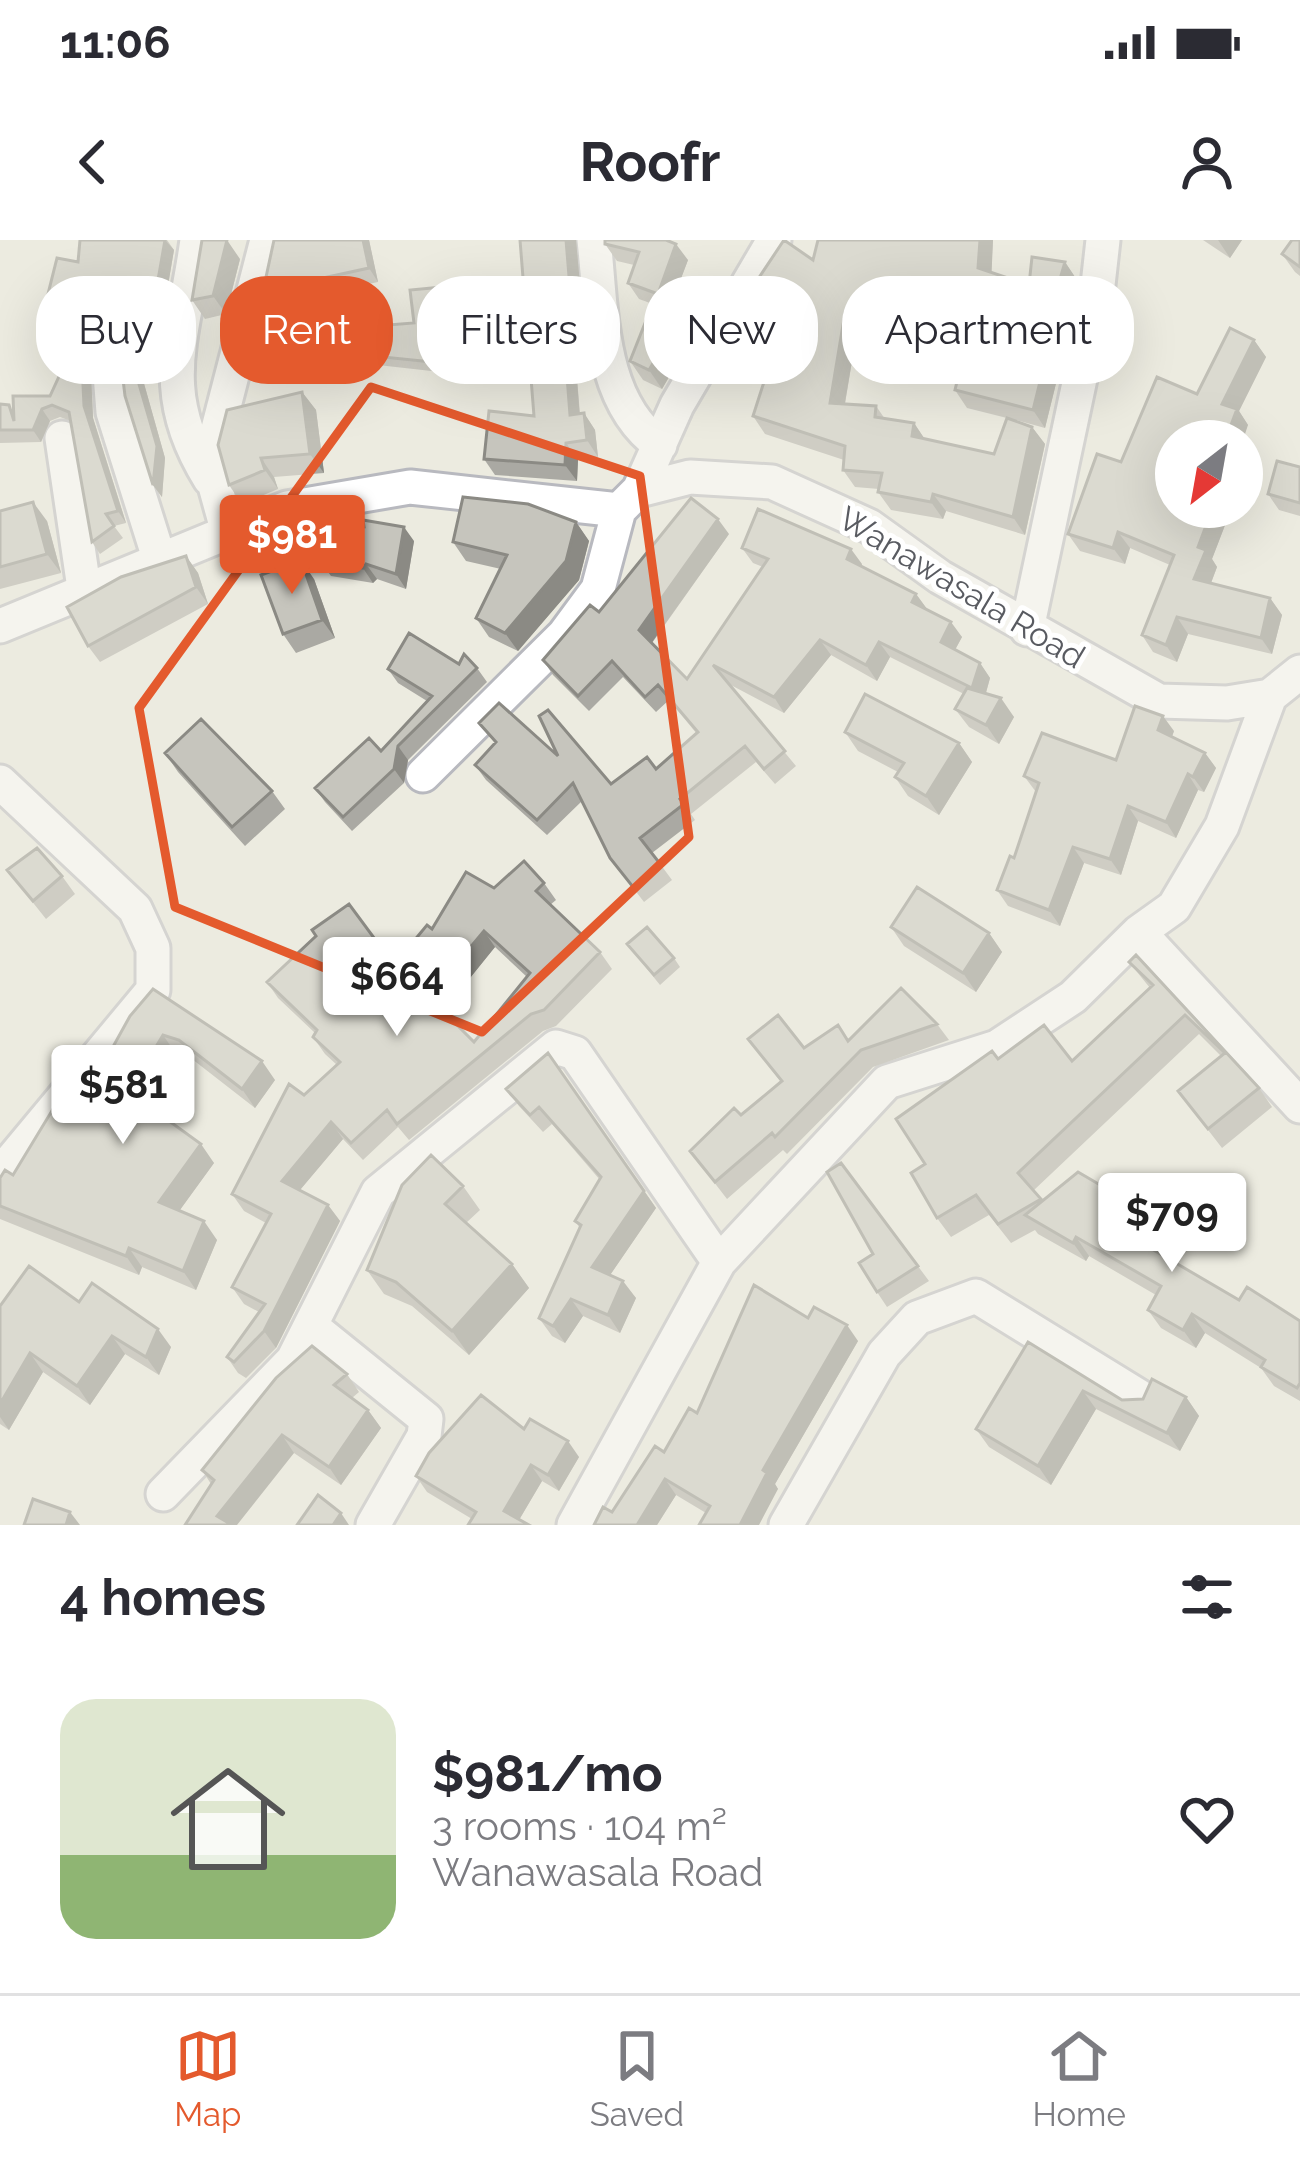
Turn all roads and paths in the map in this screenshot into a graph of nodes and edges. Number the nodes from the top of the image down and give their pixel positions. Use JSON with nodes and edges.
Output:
{"nodes":[{"id":1,"x":197,"y":240,"type":"edge"},
{"id":2,"x":267,"y":240,"type":"edge"},
{"id":3,"x":594,"y":240,"type":"edge"},
{"id":4,"x":774,"y":240,"type":"edge"},
{"id":5,"x":1103,"y":240,"type":"edge"},
{"id":6,"x":110,"y":384,"type":"edge"},
{"id":7,"x":62,"y":438,"type":"dead end"},
{"id":8,"x":660,"y":445,"type":"junction"},
{"id":9,"x":210,"y":479,"type":"junction"},
{"id":10,"x":629,"y":500,"type":"junction"},
{"id":11,"x":227,"y":529,"type":"junction"},
{"id":12,"x":159,"y":558,"type":"junction"},
{"id":13,"x":84,"y":588,"type":"junction"},
{"id":14,"x":0,"y":626,"type":"edge"},
{"id":15,"x":1027,"y":629,"type":"junction"},
{"id":16,"x":1300,"y":672,"type":"edge"},
{"id":17,"x":1270,"y":696,"type":"junction"},
{"id":18,"x":423,"y":775,"type":"dead end"},
{"id":19,"x":0,"y":782,"type":"edge"},
{"id":20,"x":1139,"y":932,"type":"junction"},
{"id":21,"x":1300,"y":1106,"type":"edge"},
{"id":22,"x":0,"y":1174,"type":"edge"},
{"id":23,"x":719,"y":1262,"type":"junction"},
{"id":24,"x":311,"y":1326,"type":"junction"},
{"id":25,"x":1144,"y":1400,"type":"edge"},
{"id":26,"x":164,"y":1494,"type":"dead end"},
{"id":27,"x":373,"y":1525,"type":"edge"},
{"id":28,"x":574,"y":1525,"type":"edge"},
{"id":29,"x":786,"y":1525,"type":"edge"}],
"edges":[{"from":1,"to":9,"type":"street"},
{"from":2,"to":9,"type":"street"},
{"from":3,"to":8,"type":"street"},
{"from":4,"to":8,"type":"street"},
{"from":5,"to":15,"type":"street"},
{"from":6,"to":12,"type":"street"},
{"from":7,"to":13,"type":"street"},
{"from":8,"to":10,"type":"street"},
{"from":9,"to":11,"type":"street"},
{"from":10,"to":11,"type":"street","name":"Wanawasala Road"},
{"from":10,"to":15,"type":"street","name":"Wanawasala Road"},
{"from":10,"to":18,"type":"street"},
{"from":11,"to":12,"type":"street","name":"Wanawasala Road"},
{"from":12,"to":13,"type":"street","name":"Wanawasala Road"},
{"from":13,"to":14,"type":"street","name":"Wanawasala Road"},
{"from":15,"to":17,"type":"street","name":"Wanawasala Road"},
{"from":16,"to":17,"type":"street"},
{"from":17,"to":20,"type":"street"},
{"from":19,"to":22,"type":"street"},
{"from":20,"to":21,"type":"street"},
{"from":20,"to":23,"type":"street"},
{"from":23,"to":24,"type":"street"},
{"from":23,"to":28,"type":"street"},
{"from":24,"to":26,"type":"street"},
{"from":24,"to":27,"type":"street"},
{"from":25,"to":29,"type":"street"}]}
